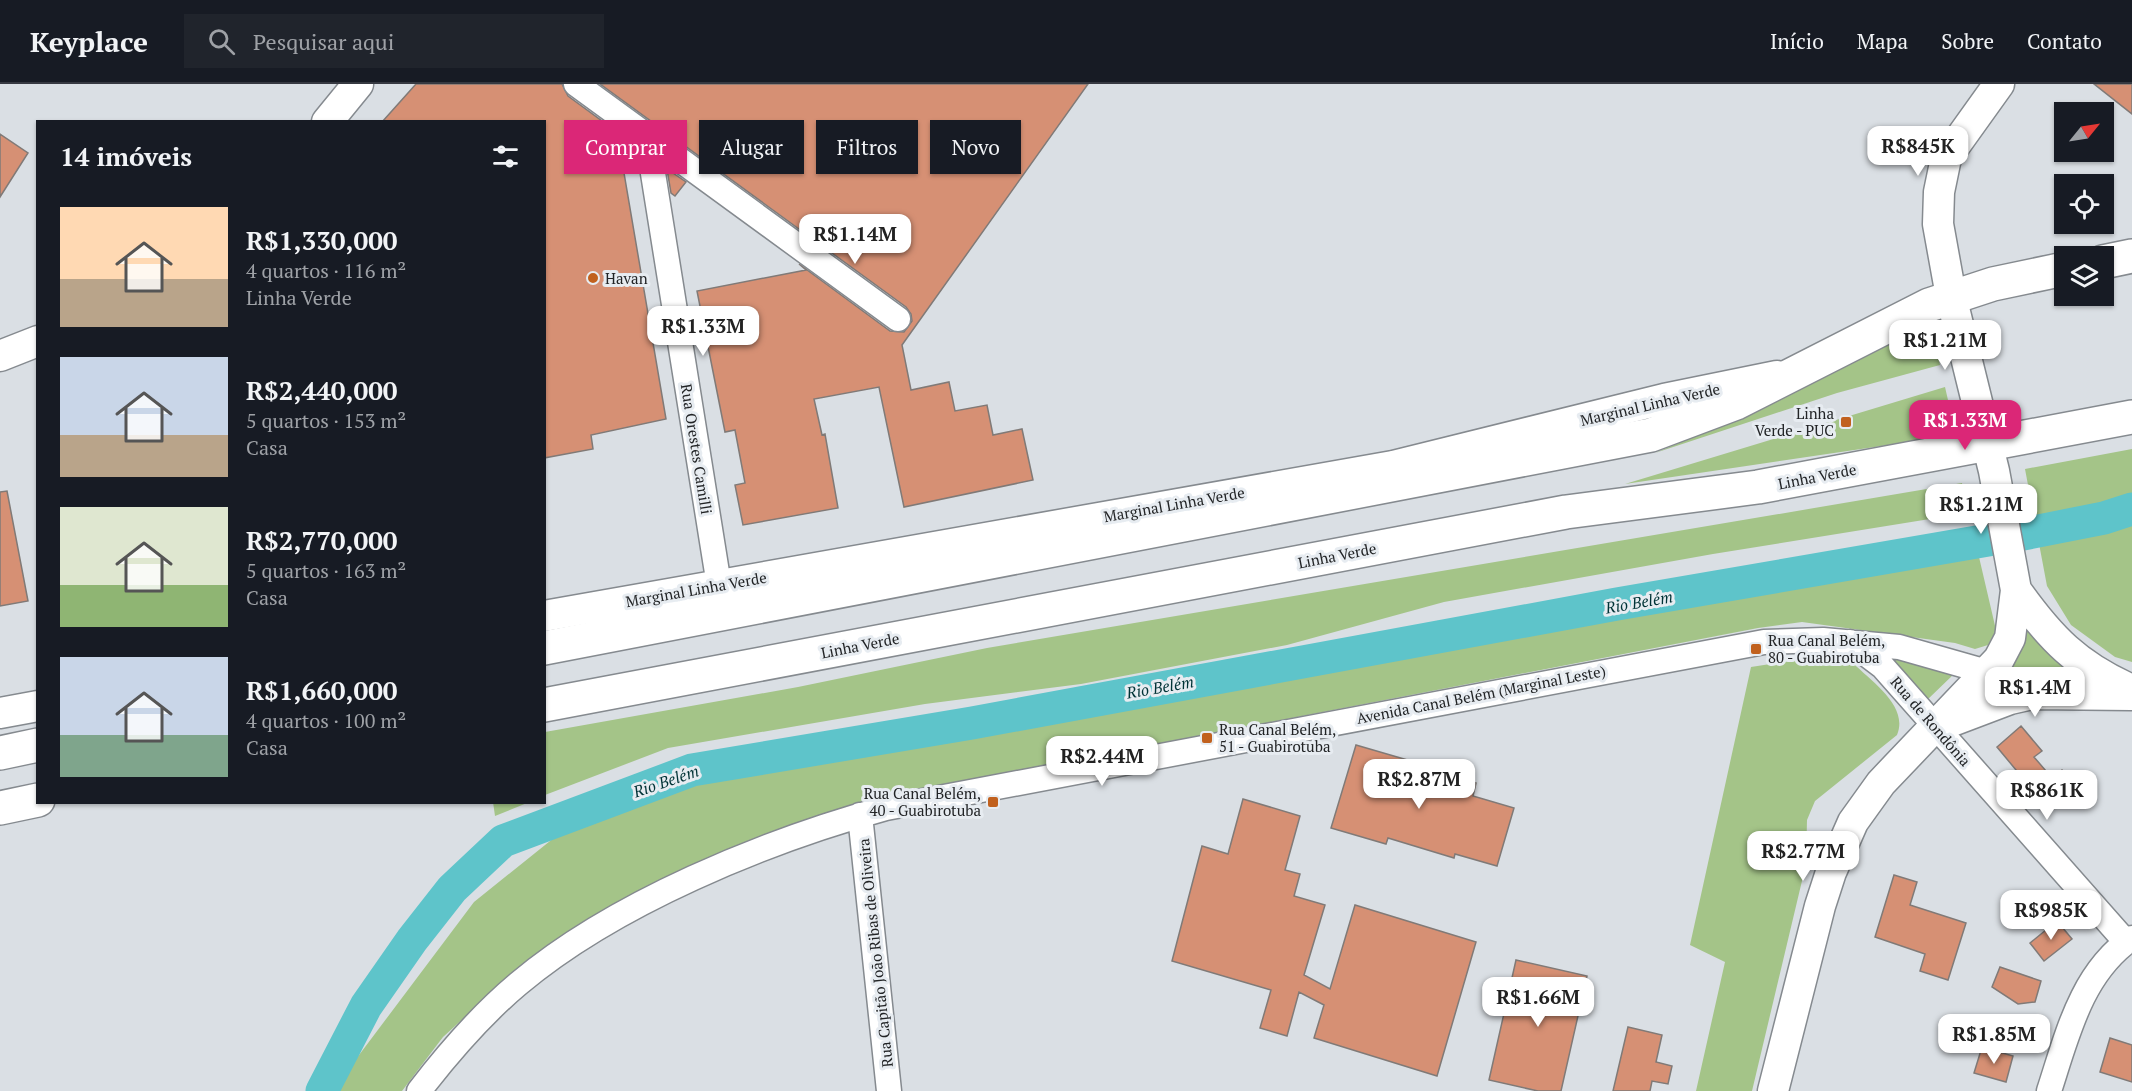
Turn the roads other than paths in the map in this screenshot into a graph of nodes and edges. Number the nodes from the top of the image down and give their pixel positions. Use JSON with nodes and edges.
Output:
{"nodes":[{"id":1,"x":358,"y":84,"type":"edge"},
{"id":2,"x":576,"y":84,"type":"edge"},
{"id":3,"x":1999,"y":84,"type":"edge"},
{"id":4,"x":329,"y":120,"type":"edge"},
{"id":5,"x":625,"y":120,"type":"edge"},
{"id":6,"x":687,"y":165,"type":"edge"},
{"id":7,"x":653,"y":174,"type":"edge"},
{"id":8,"x":2132,"y":256,"type":"edge"},
{"id":9,"x":2114,"y":260,"type":"edge"},
{"id":10,"x":2054,"y":271,"type":"edge"},
{"id":11,"x":1951,"y":296,"type":"junction"},
{"id":12,"x":898,"y":319,"type":"dead end"},
{"id":13,"x":36,"y":342,"type":"edge"},
{"id":14,"x":0,"y":356,"type":"edge"},
{"id":15,"x":1800,"y":372,"type":"junction"},
{"id":16,"x":2132,"y":417,"type":"edge"},
{"id":17,"x":1991,"y":458,"type":"junction"},
{"id":18,"x":719,"y":585,"type":"junction"},
{"id":19,"x":2016,"y":590,"type":"junction"},
{"id":20,"x":546,"y":616,"type":"edge"},
{"id":21,"x":1850,"y":642,"type":"junction"},
{"id":22,"x":546,"y":648,"type":"edge"},
{"id":23,"x":1987,"y":672,"type":"junction"},
{"id":24,"x":2132,"y":690,"type":"edge"},
{"id":25,"x":2132,"y":695,"type":"edge"},
{"id":26,"x":546,"y":705,"type":"edge"},
{"id":27,"x":36,"y":706,"type":"edge"},
{"id":28,"x":0,"y":713,"type":"edge"},
{"id":29,"x":1936,"y":728,"type":"junction"},
{"id":30,"x":36,"y":745,"type":"edge"},
{"id":31,"x":0,"y":753,"type":"edge"},
{"id":32,"x":36,"y":800,"type":"edge"},
{"id":33,"x":0,"y":807,"type":"edge"},
{"id":34,"x":860,"y":815,"type":"junction"},
{"id":35,"x":2129,"y":940,"type":"edge"},
{"id":36,"x":419,"y":1091,"type":"edge"},
{"id":37,"x":889,"y":1091,"type":"edge"},
{"id":38,"x":1773,"y":1091,"type":"edge"},
{"id":39,"x":2049,"y":1091,"type":"edge"}],
"edges":[{"from":1,"to":4,"type":"main road"},
{"from":2,"to":5,"type":"street"},
{"from":3,"to":11,"type":"main road"},
{"from":6,"to":12,"type":"street"},
{"from":7,"to":18,"type":"street","name":"Rua Orestes Camilli"},
{"from":8,"to":9,"type":"highway"},
{"from":10,"to":11,"type":"highway"},
{"from":11,"to":15,"type":"highway"},
{"from":11,"to":17,"type":"main road"},
{"from":13,"to":14,"type":"main road"},
{"from":15,"to":18,"type":"main road","name":"Marginal Linha Verde"},
{"from":15,"to":22,"type":"highway"},
{"from":16,"to":17,"type":"highway","name":"Linha Verde"},
{"from":17,"to":19,"type":"main road"},
{"from":17,"to":26,"type":"highway","name":"Linha Verde"},
{"from":18,"to":20,"type":"main road","name":"Marginal Linha Verde"},
{"from":19,"to":23,"type":"main road"},
{"from":19,"to":24,"type":"main road"},
{"from":21,"to":23,"type":"street","name":"Avenida Canal Belém (Marginal Leste)"},
{"from":21,"to":29,"type":"street","name":"Rua de Rondônia"},
{"from":21,"to":34,"type":"street","name":"Avenida Canal Belém (Marginal Leste)"},
{"from":23,"to":29,"type":"main road"},
{"from":25,"to":29,"type":"main road"},
{"from":27,"to":28,"type":"main road"},
{"from":29,"to":35,"type":"street","name":"Rua de Rondônia"},
{"from":29,"to":38,"type":"main road"},
{"from":30,"to":31,"type":"highway"},
{"from":32,"to":33,"type":"highway"},
{"from":34,"to":36,"type":"street","name":"Avenida Canal Belém (Marginal Leste)"},
{"from":34,"to":37,"type":"street","name":"Rua Capitão João Ribas de Oliveira"},
{"from":35,"to":39,"type":"street"}]}
